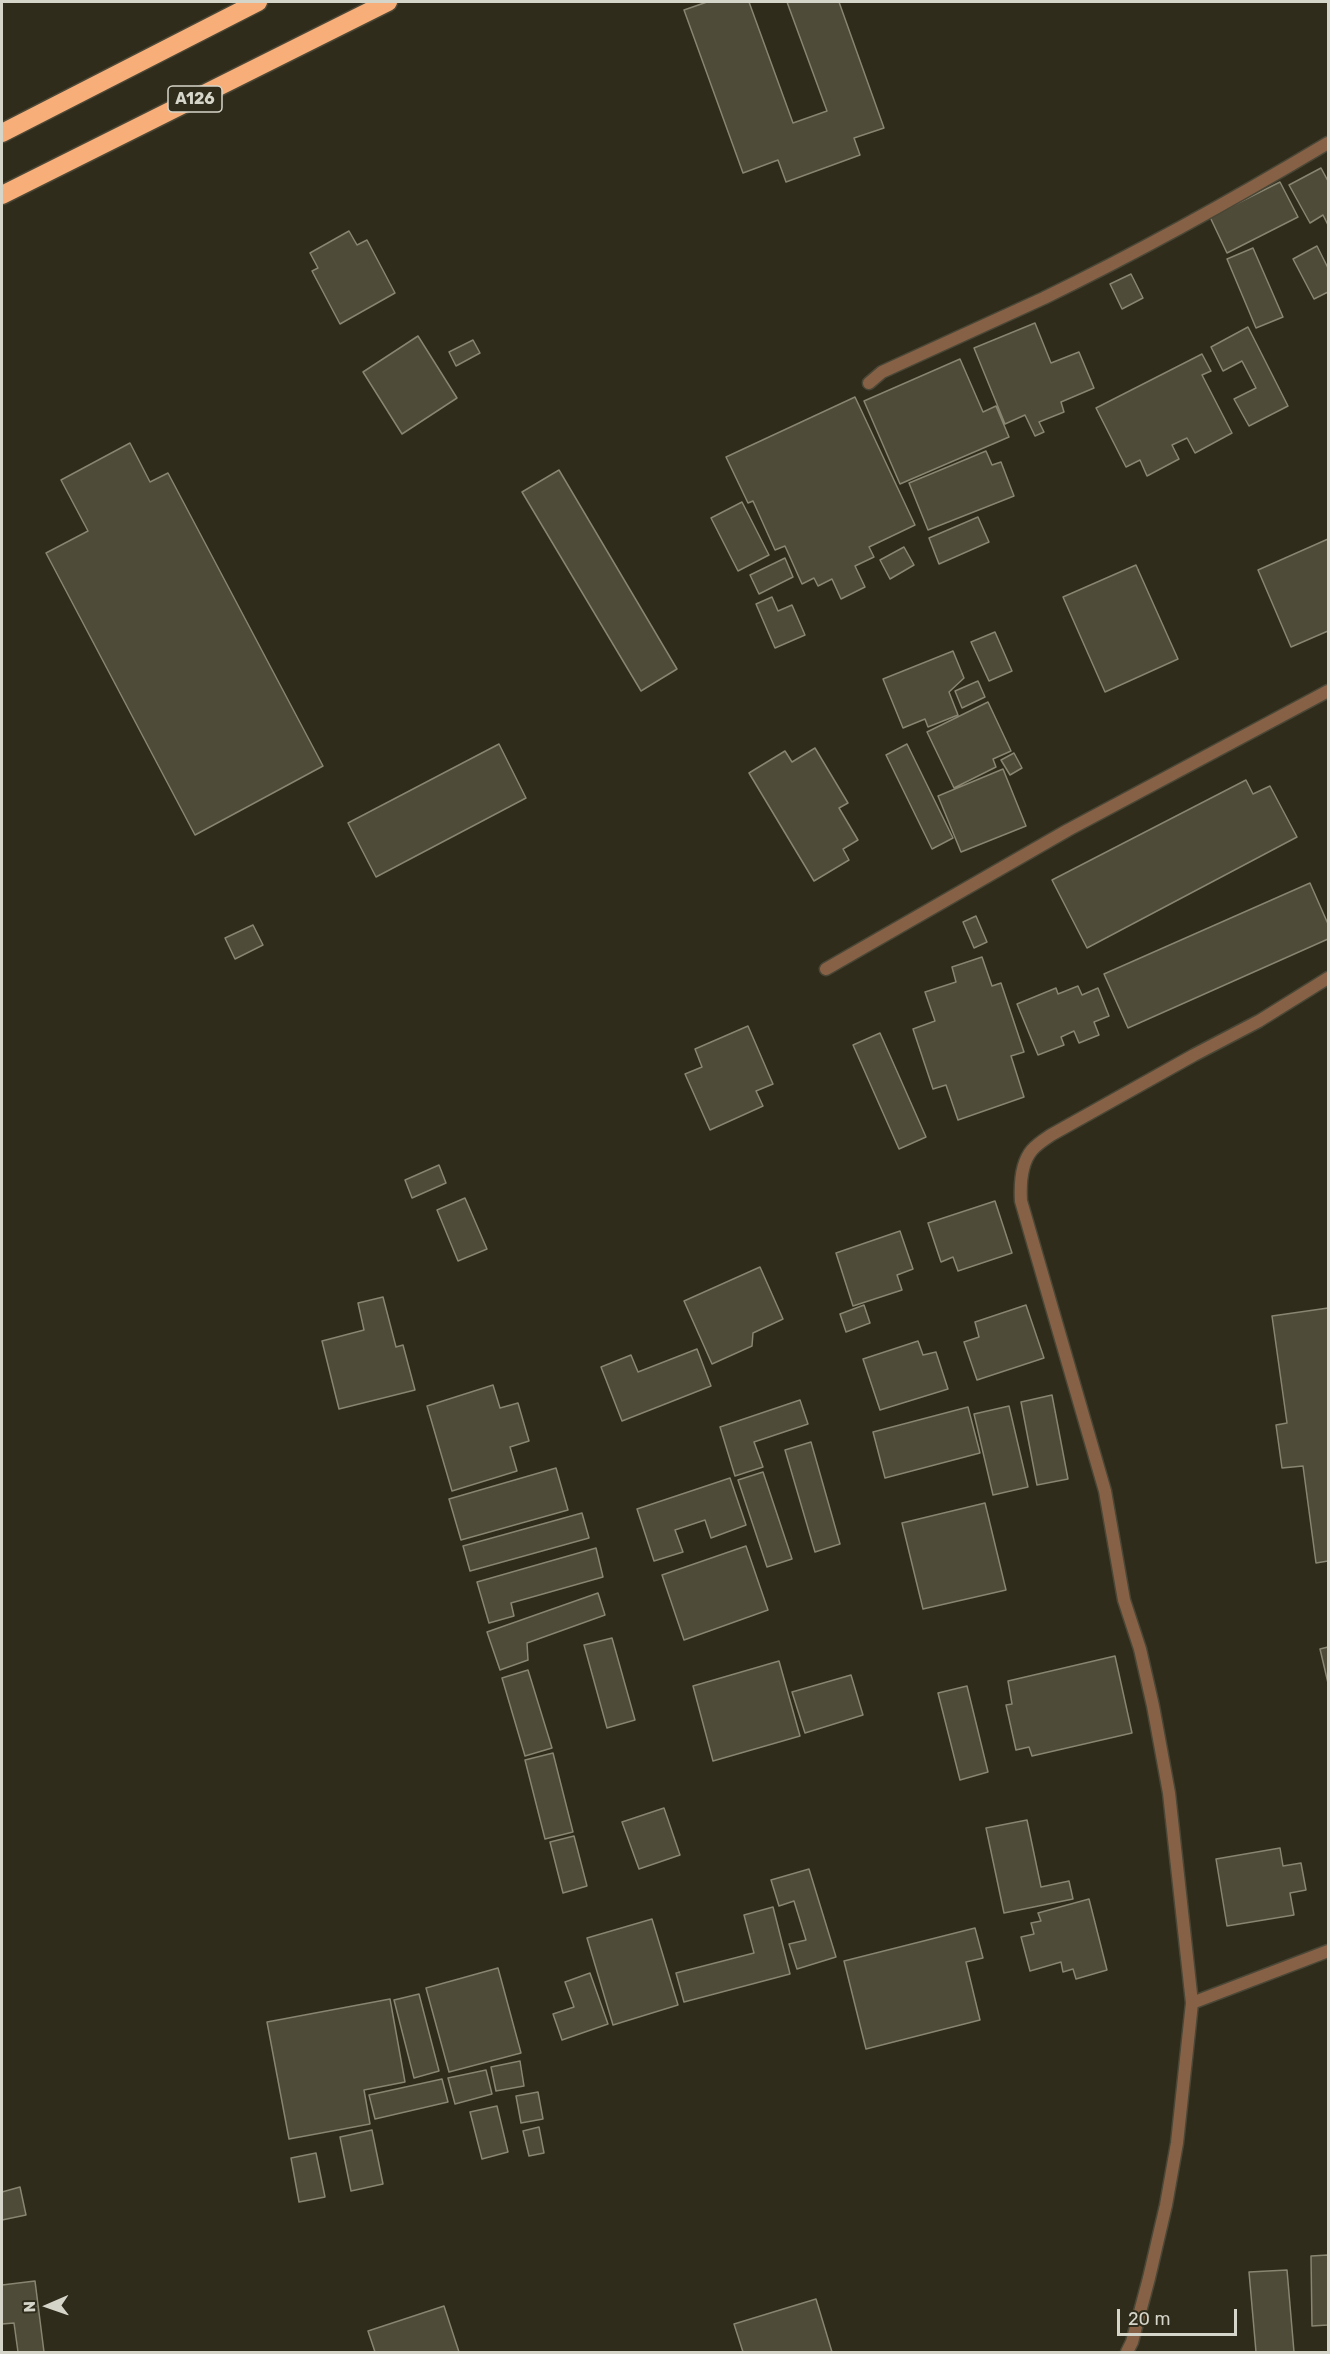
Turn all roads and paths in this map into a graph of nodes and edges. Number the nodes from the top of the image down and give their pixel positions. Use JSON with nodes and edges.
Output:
{"nodes":[{"id":1,"x":258,"y":2,"type":"edge"},
{"id":2,"x":388,"y":2,"type":"edge"},
{"id":3,"x":2,"y":133,"type":"edge"},
{"id":4,"x":1329,"y":143,"type":"edge"},
{"id":5,"x":2,"y":195,"type":"edge"},
{"id":6,"x":870,"y":383,"type":"dead end"},
{"id":7,"x":1329,"y":691,"type":"edge"},
{"id":8,"x":826,"y":969,"type":"dead end"},
{"id":9,"x":1329,"y":978,"type":"edge"},
{"id":10,"x":1329,"y":1951,"type":"edge"},
{"id":11,"x":1192,"y":2003,"type":"junction"},
{"id":12,"x":1127,"y":2352,"type":"edge"}],
"edges":[{"from":1,"to":3,"type":"highway"},
{"from":2,"to":5,"type":"highway","number":"A126"},
{"from":4,"to":6,"type":"street"},
{"from":7,"to":8,"type":"street"},
{"from":9,"to":11,"type":"street"},
{"from":10,"to":11,"type":"street"},
{"from":11,"to":12,"type":"street"}]}
